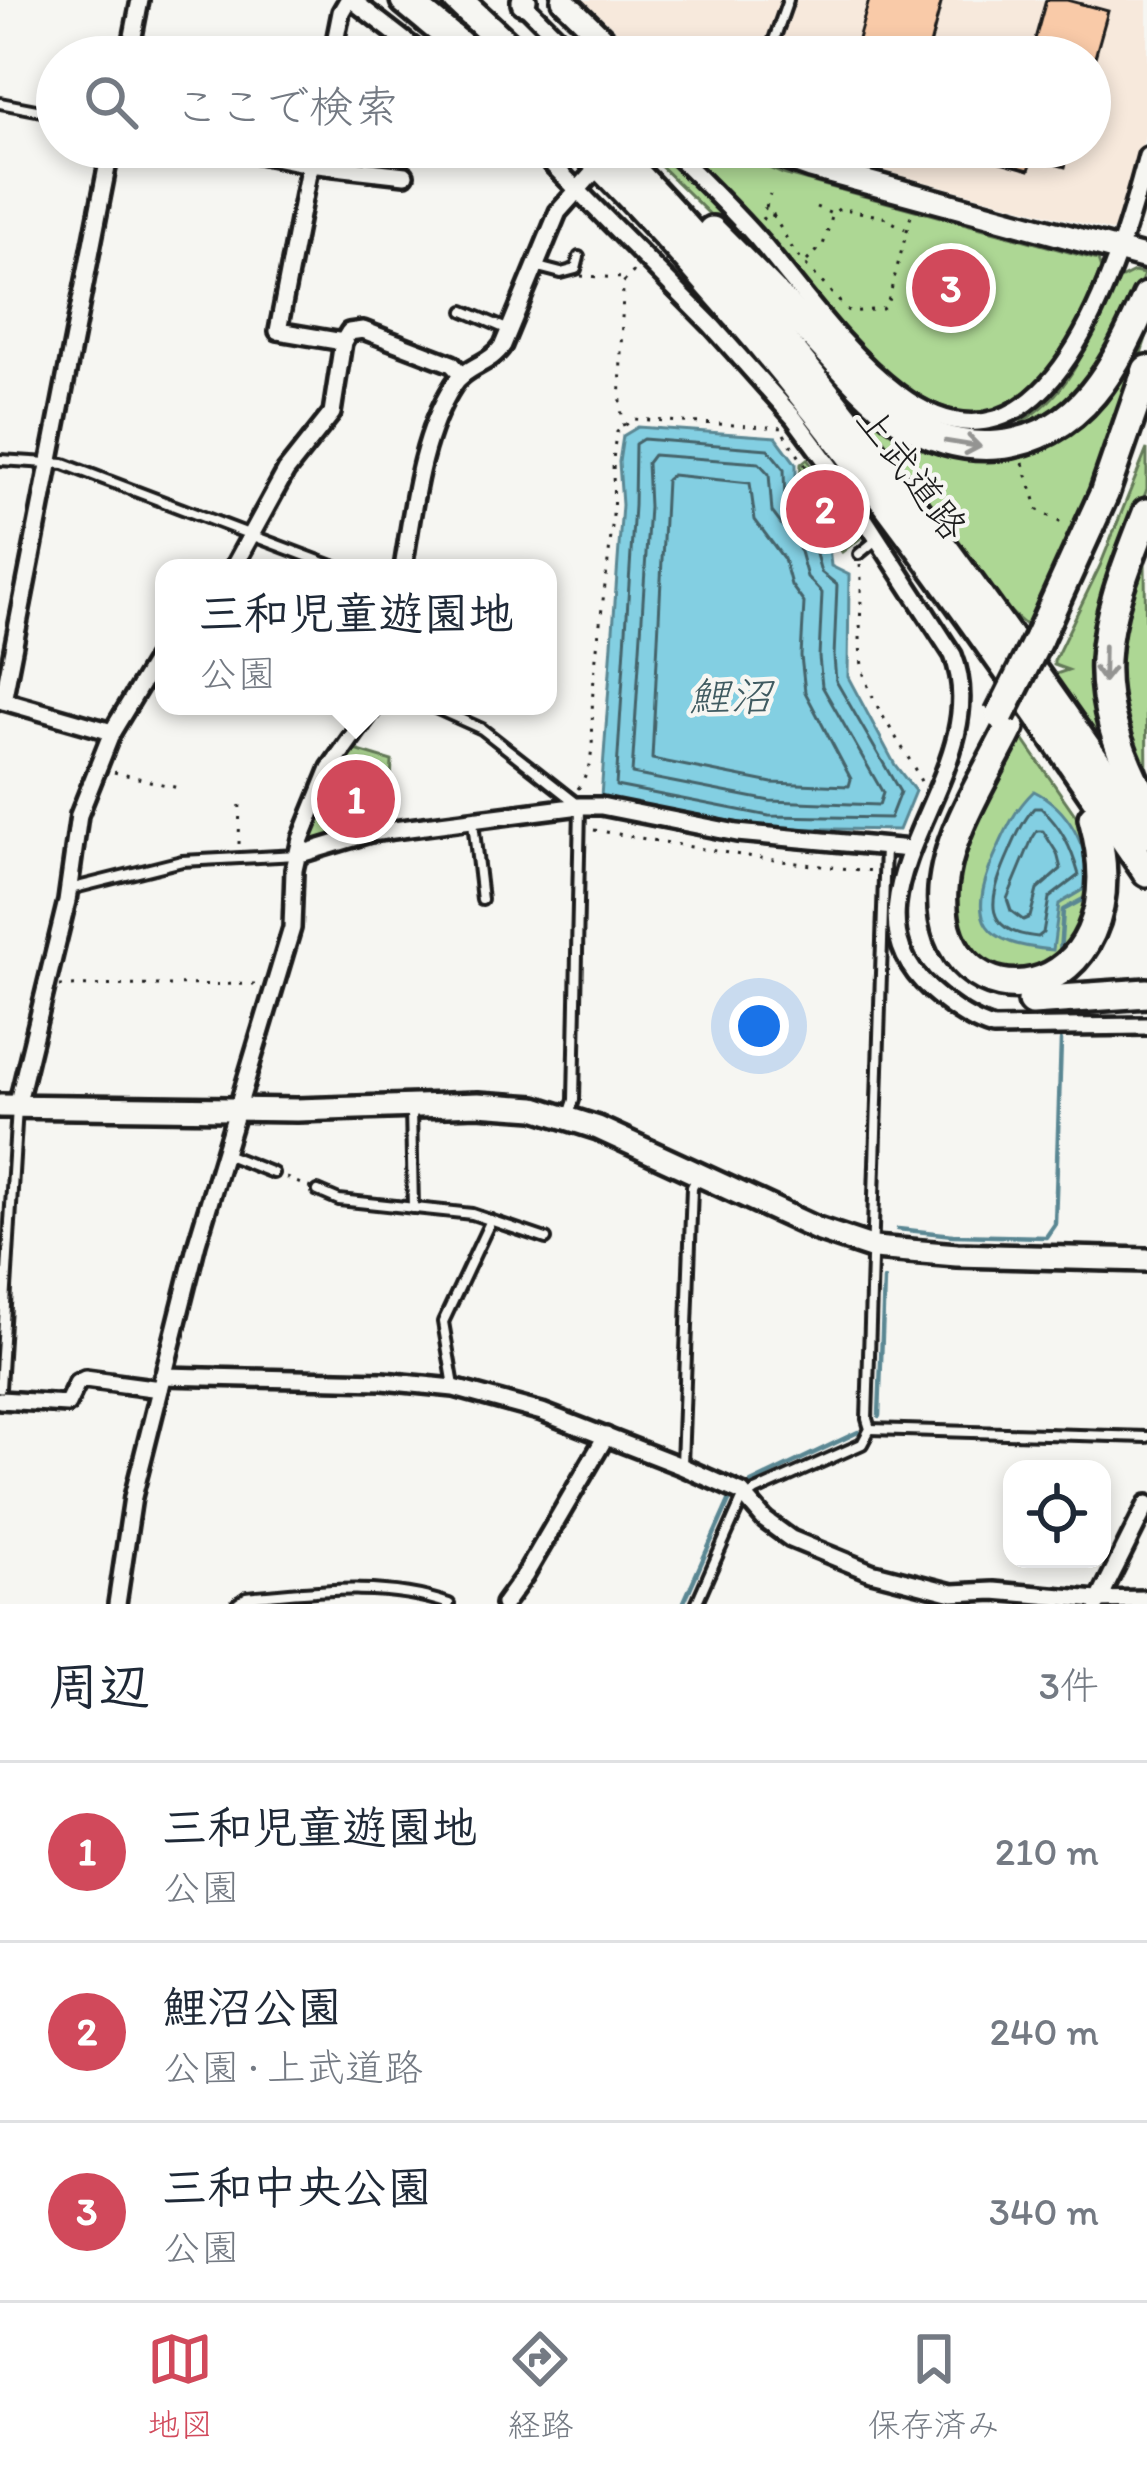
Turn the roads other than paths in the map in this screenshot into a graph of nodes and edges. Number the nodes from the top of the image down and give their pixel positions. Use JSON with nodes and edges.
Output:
{"nodes":[{"id":1,"x":140,"y":0,"type":"edge"},
{"id":2,"x":350,"y":0,"type":"edge"},
{"id":3,"x":405,"y":0,"type":"edge"},
{"id":4,"x":428,"y":0,"type":"edge"},
{"id":5,"x":788,"y":0,"type":"edge"},
{"id":6,"x":523,"y":1,"type":"edge"},
{"id":7,"x":566,"y":1,"type":"edge"},
{"id":8,"x":468,"y":3,"type":"edge"},
{"id":9,"x":133,"y":36,"type":"edge"},
{"id":10,"x":336,"y":36,"type":"edge"},
{"id":11,"x":398,"y":36,"type":"edge"},
{"id":12,"x":449,"y":36,"type":"edge"},
{"id":13,"x":467,"y":36,"type":"edge"},
{"id":14,"x":507,"y":36,"type":"edge"},
{"id":15,"x":557,"y":36,"type":"edge"},
{"id":16,"x":600,"y":36,"type":"edge"},
{"id":17,"x":775,"y":36,"type":"edge"},
{"id":18,"x":0,"y":104,"type":"edge"},
{"id":19,"x":36,"y":110,"type":"edge"},
{"id":20,"x":1147,"y":156,"type":"edge"},
{"id":21,"x":107,"y":168,"type":"edge"},
{"id":22,"x":309,"y":168,"type":"edge"},
{"id":23,"x":372,"y":168,"type":"edge"},
{"id":24,"x":566,"y":168,"type":"edge"},
{"id":25,"x":602,"y":168,"type":"edge"},
{"id":26,"x":630,"y":168,"type":"edge"},
{"id":27,"x":649,"y":168,"type":"edge"},
{"id":28,"x":689,"y":168,"type":"edge"},
{"id":29,"x":815,"y":168,"type":"edge"},
{"id":30,"x":405,"y":175,"type":"dead end"},
{"id":31,"x":585,"y":181,"type":"junction"},
{"id":32,"x":1119,"y":250,"type":"junction"},
{"id":33,"x":580,"y":256,"type":"dead end"},
{"id":34,"x":1147,"y":258,"type":"edge"},
{"id":35,"x":536,"y":267,"type":"junction"},
{"id":36,"x":1147,"y":297,"type":"edge"},
{"id":37,"x":464,"y":311,"type":"dead end"},
{"id":38,"x":510,"y":331,"type":"junction"},
{"id":39,"x":343,"y":342,"type":"junction"},
{"id":40,"x":1147,"y":370,"type":"edge"},
{"id":41,"x":462,"y":375,"type":"junction"},
{"id":42,"x":1147,"y":413,"type":"edge"},
{"id":43,"x":0,"y":460,"type":"edge"},
{"id":44,"x":52,"y":461,"type":"junction"},
{"id":45,"x":1147,"y":513,"type":"edge"},
{"id":46,"x":252,"y":533,"type":"junction"},
{"id":47,"x":875,"y":540,"type":"junction"},
{"id":48,"x":859,"y":554,"type":"road end"},
{"id":49,"x":238,"y":559,"type":"edge"},
{"id":50,"x":316,"y":559,"type":"edge"},
{"id":51,"x":405,"y":559,"type":"edge"},
{"id":52,"x":970,"y":619,"type":"junction"},
{"id":53,"x":1042,"y":645,"type":"junction"},
{"id":54,"x":155,"y":661,"type":"edge"},
{"id":55,"x":1,"y":700,"type":"edge"},
{"id":56,"x":363,"y":715,"type":"edge"},
{"id":57,"x":450,"y":715,"type":"edge"},
{"id":58,"x":1005,"y":721,"type":"junction"},
{"id":59,"x":112,"y":732,"type":"junction"},
{"id":60,"x":575,"y":802,"type":"junction"},
{"id":61,"x":1147,"y":806,"type":"edge"},
{"id":62,"x":473,"y":822,"type":"junction"},
{"id":63,"x":1147,"y":834,"type":"edge"},
{"id":64,"x":885,"y":845,"type":"junction"},
{"id":65,"x":910,"y":849,"type":"junction"},
{"id":66,"x":297,"y":855,"type":"junction"},
{"id":67,"x":1147,"y":872,"type":"edge"},
{"id":68,"x":68,"y":889,"type":"junction"},
{"id":69,"x":482,"y":900,"type":"dead end"},
{"id":70,"x":1147,"y":993,"type":"edge"},
{"id":71,"x":1147,"y":1026,"type":"edge"},
{"id":72,"x":9,"y":1106,"type":"edge"},
{"id":73,"x":411,"y":1108,"type":"junction"},
{"id":74,"x":238,"y":1109,"type":"junction"},
{"id":75,"x":568,"y":1116,"type":"junction"},
{"id":76,"x":224,"y":1153,"type":"junction"},
{"id":77,"x":273,"y":1173,"type":"road end"},
{"id":78,"x":698,"y":1175,"type":"junction"},
{"id":79,"x":318,"y":1191,"type":"road end"},
{"id":80,"x":413,"y":1209,"type":"junction"},
{"id":81,"x":491,"y":1220,"type":"junction"},
{"id":82,"x":546,"y":1239,"type":"dead end"},
{"id":83,"x":874,"y":1248,"type":"junction"},
{"id":84,"x":1147,"y":1260,"type":"edge"},
{"id":85,"x":161,"y":1382,"type":"junction"},
{"id":86,"x":0,"y":1388,"type":"edge"},
{"id":87,"x":454,"y":1388,"type":"junction"},
{"id":88,"x":0,"y":1400,"type":"edge"},
{"id":89,"x":871,"y":1430,"type":"junction"},
{"id":90,"x":606,"y":1436,"type":"junction"},
{"id":91,"x":1147,"y":1437,"type":"edge"},
{"id":92,"x":682,"y":1466,"type":"junction"},
{"id":93,"x":747,"y":1496,"type":"junction"},
{"id":94,"x":1147,"y":1504,"type":"edge"},
{"id":95,"x":1147,"y":1599,"type":"edge"},
{"id":96,"x":1097,"y":1602,"type":"edge"},
{"id":97,"x":117,"y":1604,"type":"edge"},
{"id":98,"x":237,"y":1604,"type":"edge"},
{"id":99,"x":449,"y":1604,"type":"edge"},
{"id":100,"x":504,"y":1604,"type":"edge"},
{"id":101,"x":696,"y":1604,"type":"edge"}],
"edges":[{"from":1,"to":9,"type":"street"},
{"from":2,"to":10,"type":"street"},
{"from":2,"to":11,"type":"street"},
{"from":3,"to":12,"type":"highway"},
{"from":4,"to":13,"type":"highway"},
{"from":5,"to":17,"type":"lane"},
{"from":6,"to":15,"type":"street"},
{"from":7,"to":16,"type":"street"},
{"from":8,"to":14,"type":"highway"},
{"from":18,"to":19,"type":"lane"},
{"from":20,"to":32,"type":"street"},
{"from":21,"to":44,"type":"street"},
{"from":22,"to":39,"type":"street"},
{"from":23,"to":30,"type":"street"},
{"from":24,"to":31,"type":"street"},
{"from":25,"to":52,"type":"highway","name":"上武道路"},
{"from":26,"to":63,"type":"highway","name":"上武道路"},
{"from":27,"to":36,"type":"highway","one_way":true},
{"from":28,"to":32,"type":"street"},
{"from":29,"to":32,"type":"street"},
{"from":31,"to":35,"type":"street"},
{"from":31,"to":47,"type":"street"},
{"from":32,"to":34,"type":"street"},
{"from":33,"to":35,"type":"lane"},
{"from":35,"to":38,"type":"street"},
{"from":37,"to":38,"type":"lane"},
{"from":38,"to":41,"type":"street"},
{"from":39,"to":41,"type":"street"},
{"from":39,"to":46,"type":"street"},
{"from":40,"to":53,"type":"highway"},
{"from":41,"to":51,"type":"street"},
{"from":42,"to":53,"type":"highway"},
{"from":43,"to":44,"type":"lane"},
{"from":44,"to":46,"type":"lane"},
{"from":44,"to":55,"type":"street"},
{"from":45,"to":61,"type":"highway","one_way":true},
{"from":46,"to":49,"type":"street"},
{"from":46,"to":50,"type":"lane"},
{"from":47,"to":48,"type":"lane"},
{"from":47,"to":65,"type":"street"},
{"from":52,"to":58,"type":"highway"},
{"from":52,"to":67,"type":"highway","name":"上武道路"},
{"from":53,"to":58,"type":"highway","bridge":true},
{"from":54,"to":59,"type":"street"},
{"from":55,"to":59,"type":"street"},
{"from":56,"to":66,"type":"street"},
{"from":57,"to":60,"type":"lane"},
{"from":58,"to":70,"type":"highway"},
{"from":59,"to":68,"type":"street"},
{"from":60,"to":62,"type":"street"},
{"from":60,"to":64,"type":"street"},
{"from":60,"to":75,"type":"lane"},
{"from":62,"to":66,"type":"street"},
{"from":62,"to":69,"type":"lane"},
{"from":64,"to":65,"type":"street"},
{"from":64,"to":83,"type":"lane"},
{"from":65,"to":71,"type":"street"},
{"from":66,"to":68,"type":"lane"},
{"from":66,"to":74,"type":"street"},
{"from":68,"to":72,"type":"street"},
{"from":72,"to":74,"type":"street"},
{"from":72,"to":86,"type":"lane"},
{"from":73,"to":74,"type":"street"},
{"from":73,"to":75,"type":"street"},
{"from":73,"to":80,"type":"lane"},
{"from":74,"to":76,"type":"street"},
{"from":75,"to":78,"type":"street"},
{"from":76,"to":77,"type":"lane"},
{"from":76,"to":85,"type":"street"},
{"from":78,"to":83,"type":"street"},
{"from":78,"to":92,"type":"lane"},
{"from":79,"to":80,"type":"lane"},
{"from":80,"to":81,"type":"lane"},
{"from":81,"to":82,"type":"lane"},
{"from":81,"to":87,"type":"lane"},
{"from":83,"to":84,"type":"street"},
{"from":83,"to":89,"type":"lane"},
{"from":85,"to":87,"type":"street"},
{"from":85,"to":88,"type":"street"},
{"from":85,"to":97,"type":"street"},
{"from":87,"to":90,"type":"street"},
{"from":89,"to":91,"type":"lane"},
{"from":89,"to":93,"type":"lane"},
{"from":90,"to":92,"type":"street"},
{"from":90,"to":100,"type":"street"},
{"from":92,"to":93,"type":"street"},
{"from":93,"to":96,"type":"street"},
{"from":93,"to":101,"type":"lane"},
{"from":94,"to":96,"type":"street"},
{"from":95,"to":96,"type":"street"},
{"from":98,"to":99,"type":"lane"}]}
